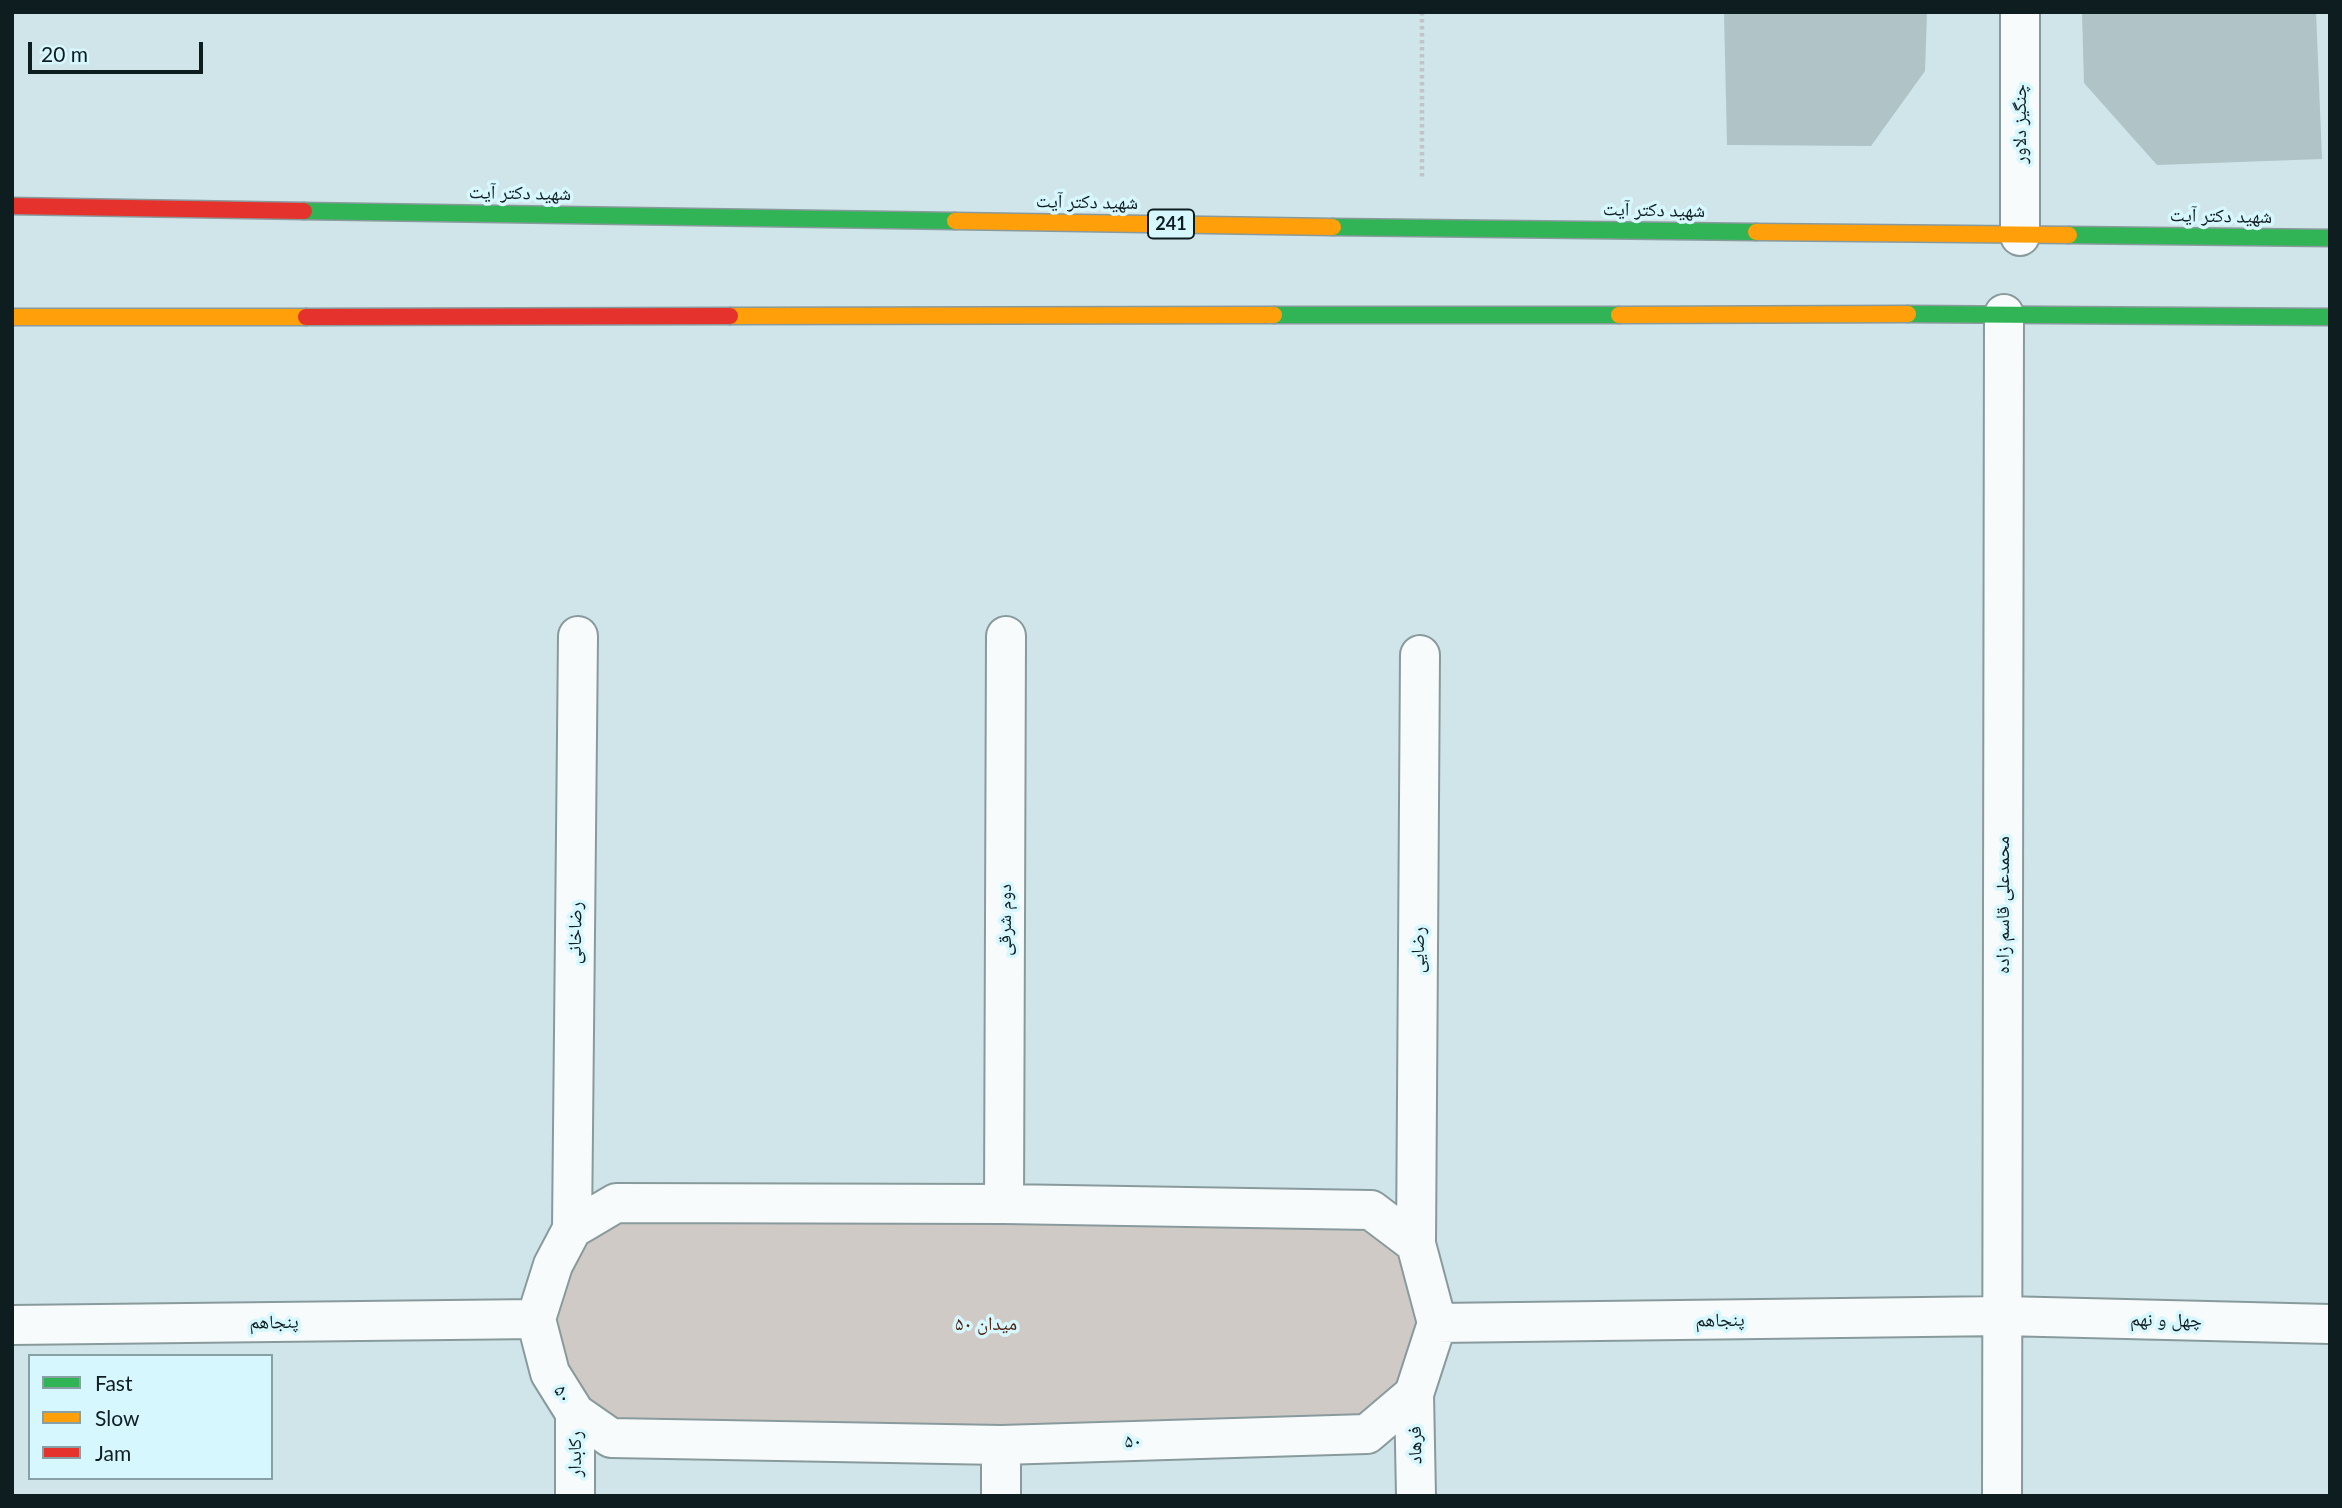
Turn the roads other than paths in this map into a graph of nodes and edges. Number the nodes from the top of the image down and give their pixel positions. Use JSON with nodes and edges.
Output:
{"nodes":[{"id":1,"x":2020,"y":12,"type":"edge"},
{"id":2,"x":12,"y":206,"type":"edge"},
{"id":3,"x":2020,"y":236,"type":"junction"},
{"id":4,"x":2330,"y":238,"type":"edge"},
{"id":5,"x":2004,"y":314,"type":"junction"},
{"id":6,"x":12,"y":317,"type":"edge"},
{"id":7,"x":2330,"y":317,"type":"edge"},
{"id":8,"x":578,"y":636,"type":"dead end"},
{"id":9,"x":1006,"y":636,"type":"dead end"},
{"id":10,"x":1420,"y":655,"type":"dead end"},
{"id":11,"x":1004,"y":1204,"type":"junction"},
{"id":12,"x":572,"y":1230,"type":"junction"},
{"id":13,"x":1416,"y":1244,"type":"junction"},
{"id":14,"x":2003,"y":1316,"type":"junction"},
{"id":15,"x":536,"y":1319,"type":"junction"},
{"id":16,"x":1437,"y":1323,"type":"junction"},
{"id":17,"x":2330,"y":1324,"type":"edge"},
{"id":18,"x":12,"y":1325,"type":"edge"},
{"id":19,"x":1414,"y":1394,"type":"junction"},
{"id":20,"x":575,"y":1413,"type":"junction"},
{"id":21,"x":1001,"y":1445,"type":"junction"},
{"id":22,"x":575,"y":1496,"type":"edge"},
{"id":23,"x":1001,"y":1496,"type":"edge"},
{"id":24,"x":1416,"y":1496,"type":"edge"},
{"id":25,"x":2002,"y":1496,"type":"edge"}],
"edges":[{"from":1,"to":3,"type":"street","name":"چنگیز دلاور"},
{"from":2,"to":3,"type":"main road","name":"شهید دکتر آیت","number":"241"},
{"from":3,"to":4,"type":"main road","name":"شهید دکتر آیت","number":"241"},
{"from":5,"to":6,"type":"main road"},
{"from":5,"to":7,"type":"main road"},
{"from":5,"to":14,"type":"street","name":"محمدعلی قاسم زاده"},
{"from":8,"to":12,"type":"street","name":"رضاخانی"},
{"from":9,"to":11,"type":"street","name":"دوم شرقی"},
{"from":10,"to":13,"type":"street","name":"رضایی"},
{"from":11,"to":12,"type":"street"},
{"from":11,"to":13,"type":"street"},
{"from":12,"to":15,"type":"street"},
{"from":13,"to":16,"type":"street"},
{"from":14,"to":16,"type":"street","name":"پنجاهم"},
{"from":14,"to":17,"type":"street","name":"چهل و نهم"},
{"from":14,"to":25,"type":"street","name":"محمدعلی قاسم زاده"},
{"from":15,"to":18,"type":"street","name":"پنجاهم"},
{"from":15,"to":20,"type":"street","name":"۵۰"},
{"from":16,"to":19,"type":"street"},
{"from":19,"to":21,"type":"street","name":"۵۰"},
{"from":19,"to":24,"type":"street","name":"فرهاد"},
{"from":20,"to":21,"type":"street","name":"۵۰"},
{"from":20,"to":22,"type":"street","name":"رکابدار"},
{"from":21,"to":23,"type":"street"}]}
